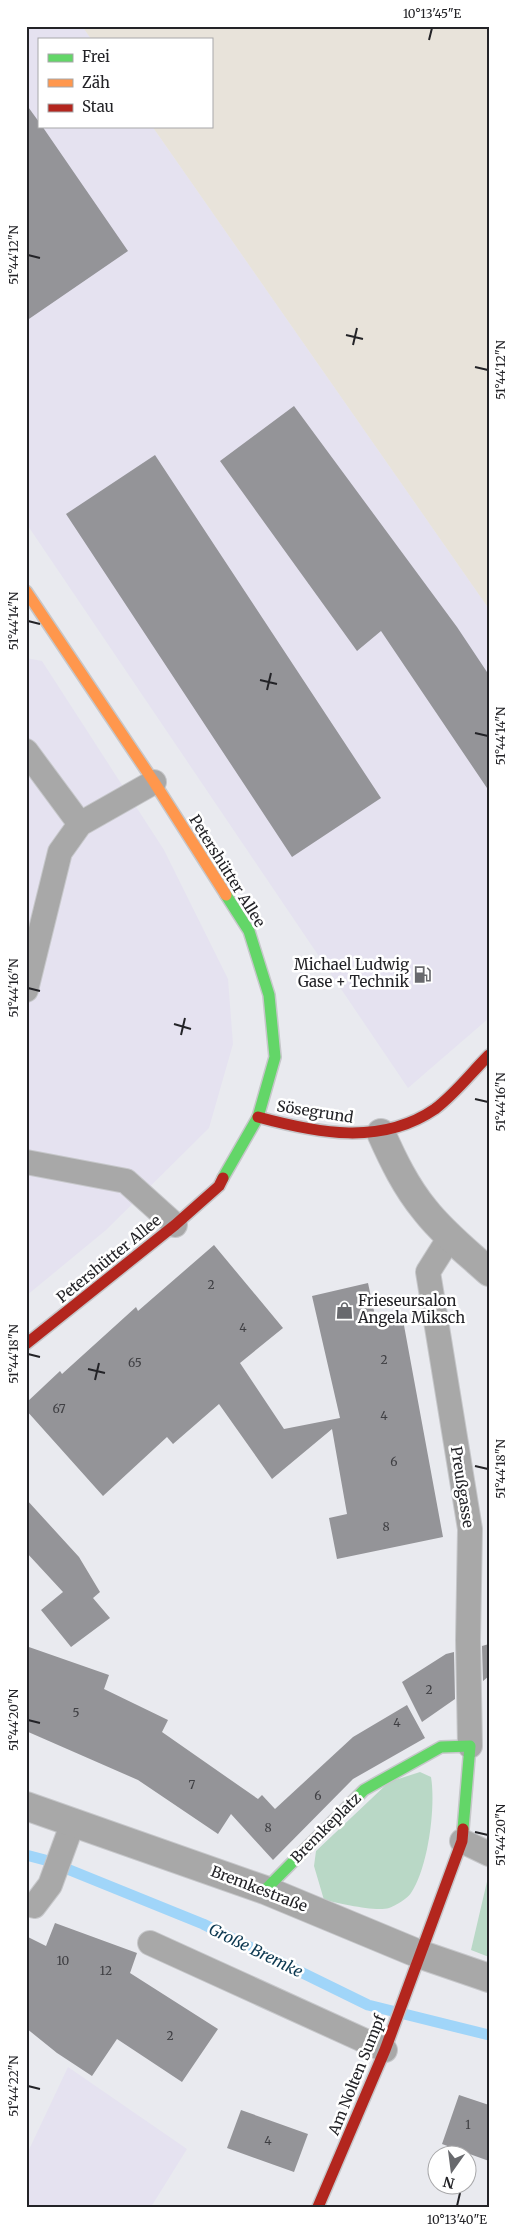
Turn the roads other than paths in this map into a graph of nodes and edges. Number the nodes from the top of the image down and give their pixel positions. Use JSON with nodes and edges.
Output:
{"nodes":[{"id":1,"x":26,"y":591,"type":"edge"},
{"id":2,"x":26,"y":751,"type":"edge"},
{"id":3,"x":154,"y":782,"type":"junction"},
{"id":4,"x":80,"y":824,"type":"junction"},
{"id":5,"x":26,"y":990,"type":"edge"},
{"id":6,"x":489,"y":1055,"type":"edge"},
{"id":7,"x":258,"y":1117,"type":"junction"},
{"id":8,"x":381,"y":1133,"type":"junction"},
{"id":9,"x":26,"y":1162,"type":"edge"},
{"id":10,"x":175,"y":1225,"type":"junction"},
{"id":11,"x":450,"y":1237,"type":"junction"},
{"id":12,"x":489,"y":1272,"type":"edge"},
{"id":13,"x":26,"y":1344,"type":"edge"},
{"id":14,"x":470,"y":1746,"type":"junction"},
{"id":15,"x":26,"y":1806,"type":"edge"},
{"id":16,"x":73,"y":1822,"type":"junction"},
{"id":17,"x":462,"y":1841,"type":"junction"},
{"id":18,"x":489,"y":1854,"type":"edge"},
{"id":19,"x":265,"y":1890,"type":"junction"},
{"id":20,"x":34,"y":1906,"type":"dead end"},
{"id":21,"x":150,"y":1943,"type":"dead end"},
{"id":22,"x":419,"y":1954,"type":"junction"},
{"id":23,"x":489,"y":1978,"type":"edge"},
{"id":24,"x":388,"y":2040,"type":"junction"},
{"id":25,"x":318,"y":2207,"type":"edge"}],
"edges":[{"from":1,"to":3,"type":"street","name":"Petershütter Allee"},
{"from":2,"to":4,"type":"lane"},
{"from":3,"to":4,"type":"lane"},
{"from":3,"to":7,"type":"street","name":"Petershütter Allee"},
{"from":4,"to":5,"type":"lane"},
{"from":6,"to":8,"type":"street","name":"Sösegrund"},
{"from":7,"to":8,"type":"street","name":"Sösegrund"},
{"from":7,"to":10,"type":"street","name":"Petershütter Allee"},
{"from":8,"to":11,"type":"street"},
{"from":9,"to":10,"type":"lane"},
{"from":10,"to":13,"type":"street","name":"Petershütter Allee"},
{"from":11,"to":12,"type":"street"},
{"from":11,"to":14,"type":"lane","name":"Preußgasse"},
{"from":14,"to":17,"type":"street"},
{"from":14,"to":19,"type":"street","name":"Bremkeplatz"},
{"from":15,"to":16,"type":"street","name":"Bremkestraße"},
{"from":16,"to":19,"type":"street","name":"Bremkestraße"},
{"from":16,"to":20,"type":"lane"},
{"from":17,"to":18,"type":"lane"},
{"from":17,"to":22,"type":"street"},
{"from":19,"to":22,"type":"street","name":"Bremkestraße"},
{"from":21,"to":24,"type":"lane"},
{"from":22,"to":23,"type":"street","name":"Bremkestraße"},
{"from":22,"to":24,"type":"street","name":"Am Nolten Sumpf"},
{"from":24,"to":25,"type":"street","name":"Am Nolten Sumpf"}]}
